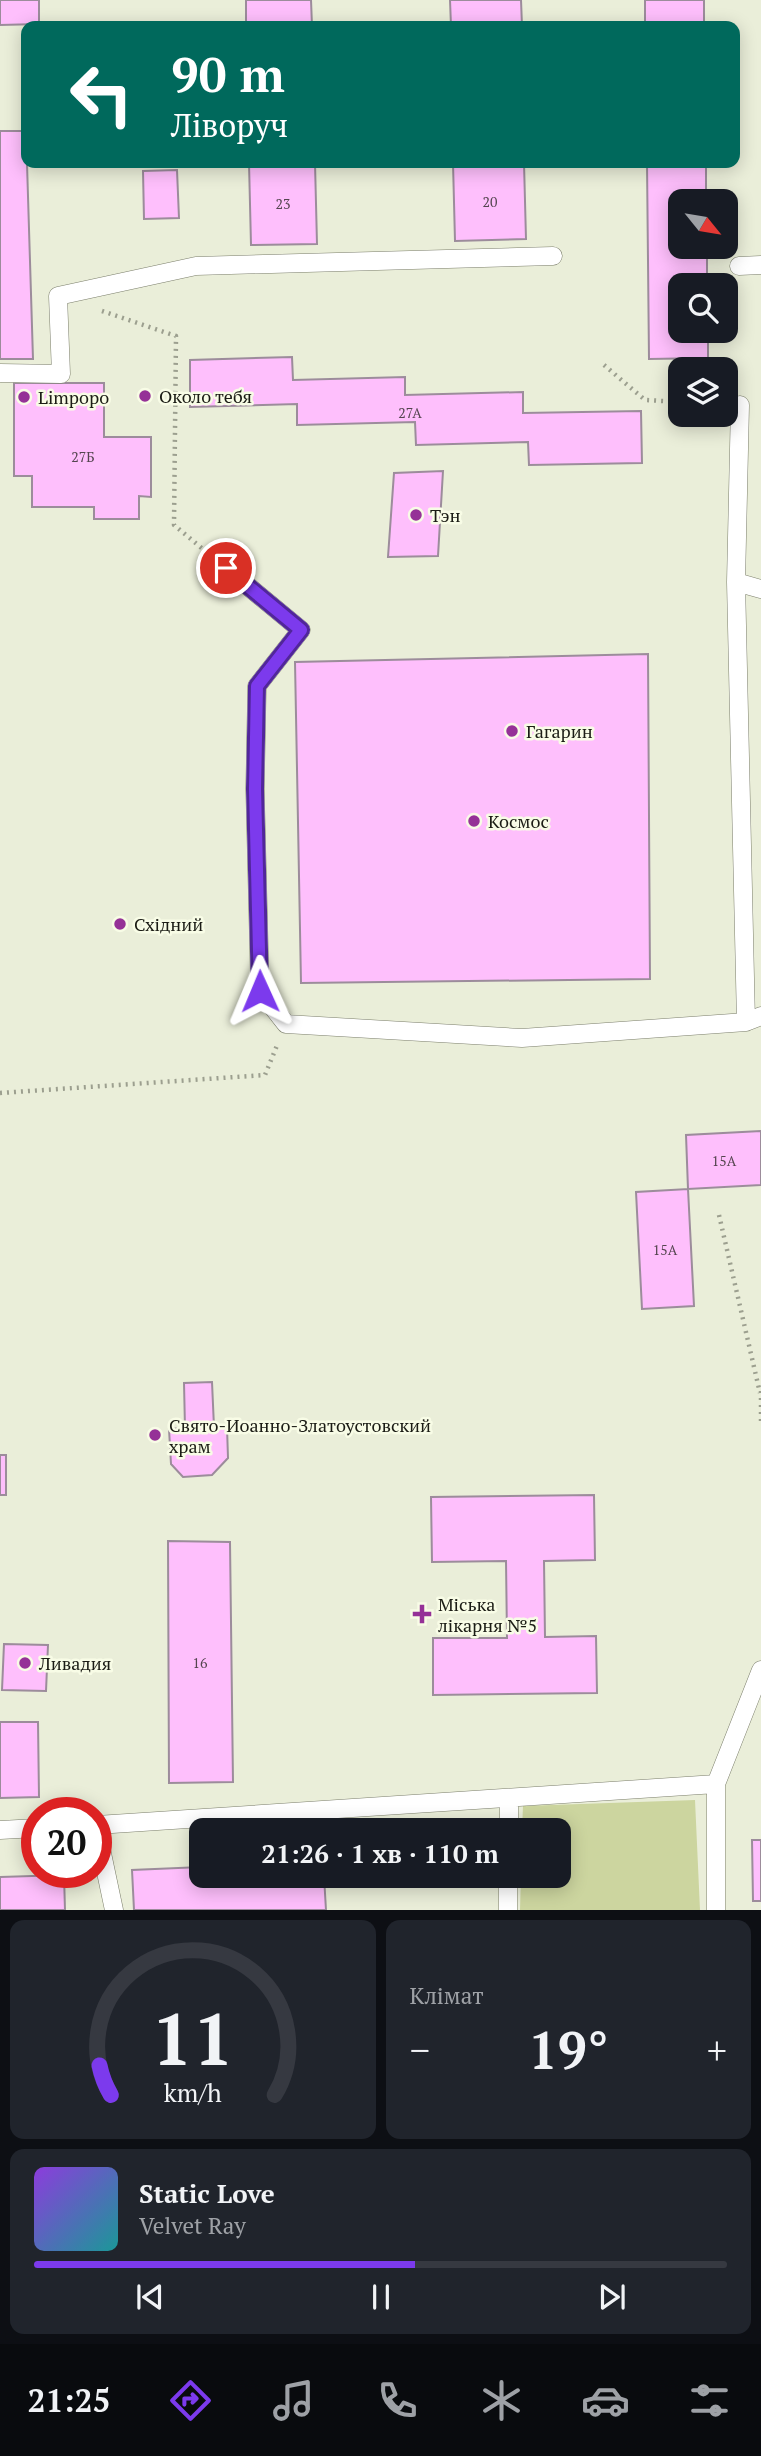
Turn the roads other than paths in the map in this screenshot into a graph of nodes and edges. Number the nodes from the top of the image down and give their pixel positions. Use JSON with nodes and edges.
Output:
{"nodes":[{"id":1,"x":553,"y":256,"type":"dead end"},
{"id":2,"x":761,"y":265,"type":"edge"},
{"id":3,"x":739,"y":266,"type":"dead end"},
{"id":4,"x":0,"y":373,"type":"edge"},
{"id":5,"x":740,"y":405,"type":"dead end"},
{"id":6,"x":226,"y":568,"type":"road end"},
{"id":7,"x":736,"y":582,"type":"junction"},
{"id":8,"x":761,"y":589,"type":"edge"},
{"id":9,"x":754,"y":1019,"type":"edge"},
{"id":10,"x":761,"y":1670,"type":"edge"},
{"id":11,"x":716,"y":1784,"type":"junction"},
{"id":12,"x":509,"y":1798,"type":"junction"},
{"id":13,"x":509,"y":1818,"type":"edge"},
{"id":14,"x":112,"y":1824,"type":"edge"},
{"id":15,"x":21,"y":1829,"type":"edge"},
{"id":16,"x":0,"y":1830,"type":"edge"},
{"id":17,"x":109,"y":1888,"type":"edge"},
{"id":18,"x":508,"y":1888,"type":"edge"},
{"id":19,"x":114,"y":1910,"type":"edge"},
{"id":20,"x":508,"y":1910,"type":"edge"},
{"id":21,"x":716,"y":1910,"type":"edge"}],
"edges":[{"from":1,"to":4,"type":"lane"},
{"from":2,"to":3,"type":"lane"},
{"from":5,"to":7,"type":"lane"},
{"from":6,"to":9,"type":"lane"},
{"from":7,"to":8,"type":"lane"},
{"from":7,"to":9,"type":"lane"},
{"from":10,"to":11,"type":"lane"},
{"from":11,"to":12,"type":"lane"},
{"from":11,"to":21,"type":"lane"},
{"from":12,"to":13,"type":"lane"},
{"from":12,"to":14,"type":"lane"},
{"from":15,"to":16,"type":"lane"},
{"from":17,"to":19,"type":"lane"},
{"from":18,"to":20,"type":"lane"}]}
